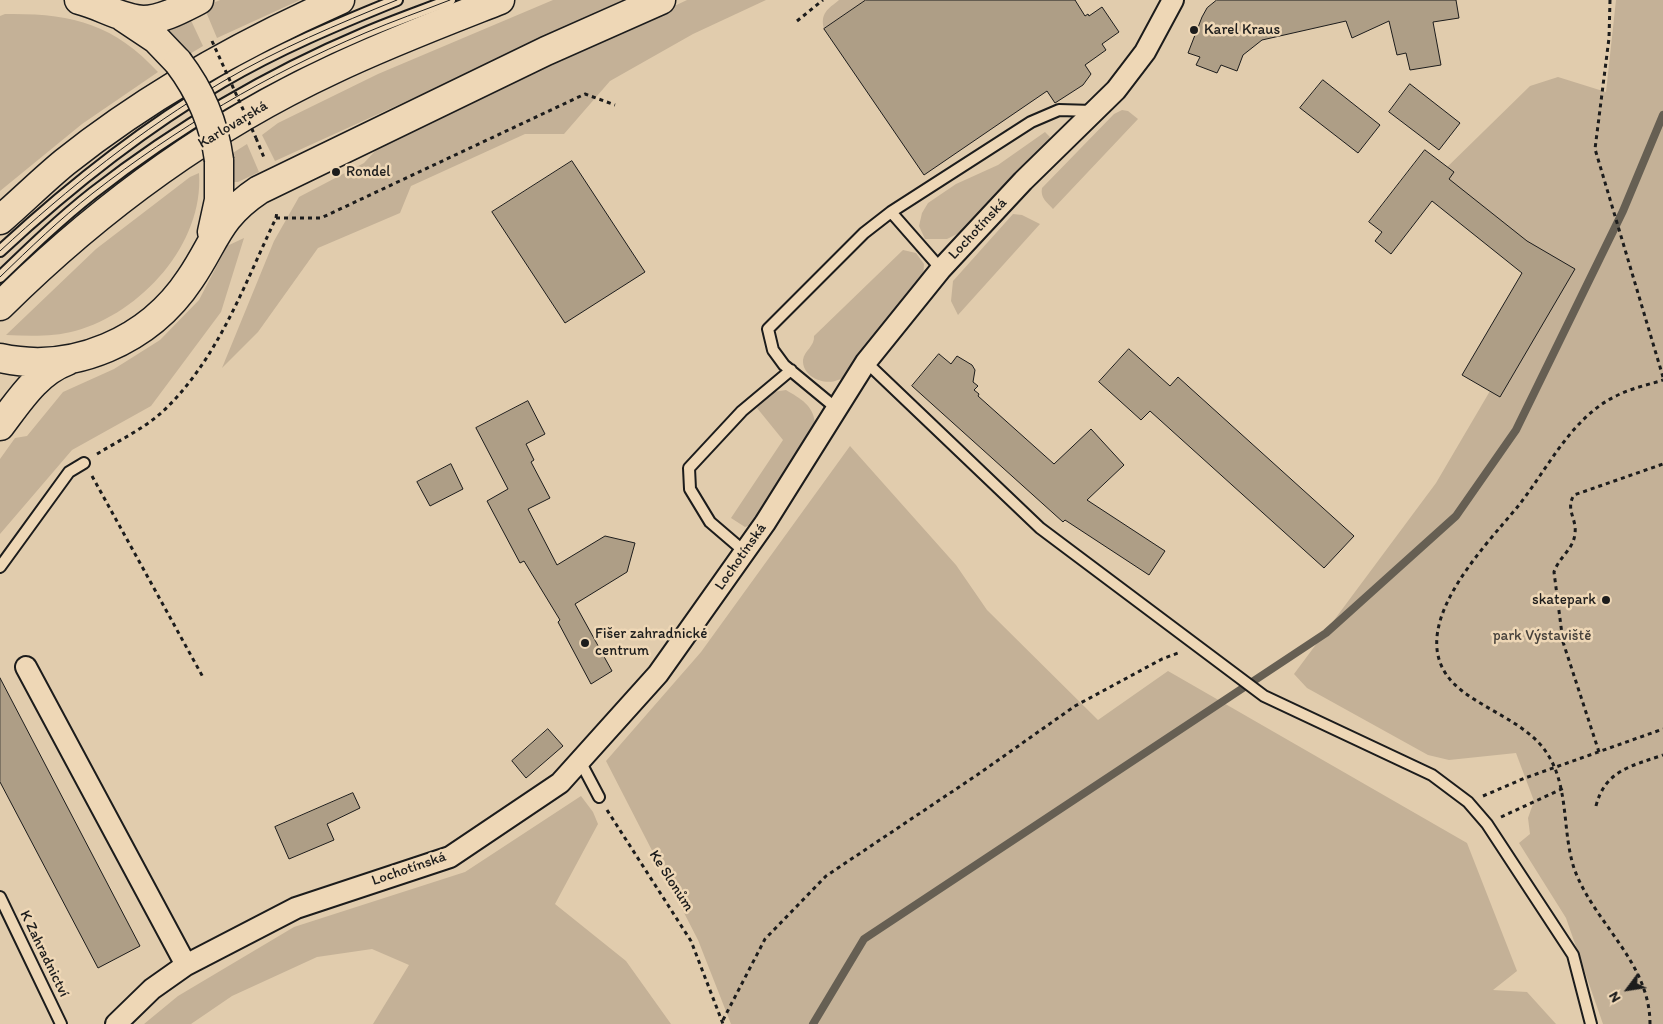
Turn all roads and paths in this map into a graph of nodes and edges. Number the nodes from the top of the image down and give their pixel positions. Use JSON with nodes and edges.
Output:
{"nodes":[{"id":1,"x":79,"y":0,"type":"edge"},
{"id":2,"x":199,"y":0,"type":"edge"},
{"id":3,"x":340,"y":0,"type":"edge"},
{"id":4,"x":397,"y":0,"type":"edge"},
{"id":5,"x":450,"y":0,"type":"edge"},
{"id":6,"x":500,"y":0,"type":"edge"},
{"id":7,"x":662,"y":0,"type":"edge"},
{"id":8,"x":823,"y":0,"type":"edge"},
{"id":9,"x":1173,"y":0,"type":"edge"},
{"id":10,"x":1610,"y":0,"type":"edge"},
{"id":11,"x":116,"y":13,"type":"junction"},
{"id":12,"x":797,"y":21,"type":"dead end"},
{"id":13,"x":212,"y":41,"type":"dead end"},
{"id":14,"x":615,"y":105,"type":"dead end"},
{"id":15,"x":1095,"y":111,"type":"junction"},
{"id":16,"x":256,"y":138,"type":"dead end"},
{"id":17,"x":273,"y":181,"type":"junction"},
{"id":18,"x":891,"y":212,"type":"junction"},
{"id":19,"x":276,"y":218,"type":"junction"},
{"id":20,"x":0,"y":220,"type":"edge"},
{"id":21,"x":0,"y":251,"type":"edge"},
{"id":22,"x":202,"y":259,"type":"junction"},
{"id":23,"x":941,"y":269,"type":"junction"},
{"id":24,"x":0,"y":277,"type":"edge"},
{"id":25,"x":0,"y":306,"type":"edge"},
{"id":26,"x":0,"y":358,"type":"edge"},
{"id":27,"x":76,"y":358,"type":"junction"},
{"id":28,"x":866,"y":362,"type":"junction"},
{"id":29,"x":791,"y":370,"type":"junction"},
{"id":30,"x":1663,"y":379,"type":"edge"},
{"id":31,"x":836,"y":408,"type":"junction"},
{"id":32,"x":0,"y":426,"type":"edge"},
{"id":33,"x":84,"y":462,"type":"junction"},
{"id":34,"x":1663,"y":464,"type":"edge"},
{"id":35,"x":745,"y":552,"type":"junction"},
{"id":36,"x":0,"y":567,"type":"edge"},
{"id":37,"x":1199,"y":647,"type":"junction"},
{"id":38,"x":26,"y":667,"type":"dead end"},
{"id":39,"x":204,"y":679,"type":"dead end"},
{"id":40,"x":1663,"y":729,"type":"edge"},
{"id":41,"x":1599,"y":752,"type":"junction"},
{"id":42,"x":1663,"y":755,"type":"edge"},
{"id":43,"x":580,"y":761,"type":"junction"},
{"id":44,"x":1554,"y":768,"type":"junction"},
{"id":45,"x":1566,"y":787,"type":"dead end"},
{"id":46,"x":1562,"y":789,"type":"junction"},
{"id":47,"x":599,"y":797,"type":"joint"},
{"id":48,"x":1468,"y":802,"type":"junction"},
{"id":49,"x":1596,"y":806,"type":"dead end"},
{"id":50,"x":1486,"y":824,"type":"junction"},
{"id":51,"x":0,"y":897,"type":"edge"},
{"id":52,"x":186,"y":965,"type":"junction"},
{"id":53,"x":723,"y":1022,"type":"edge"},
{"id":54,"x":61,"y":1024,"type":"edge"},
{"id":55,"x":116,"y":1024,"type":"edge"},
{"id":56,"x":1591,"y":1024,"type":"edge"},
{"id":57,"x":1650,"y":1024,"type":"edge"}],
"edges":[{"from":1,"to":11,"type":"main road"},
{"from":2,"to":11,"type":"main road"},
{"from":3,"to":20,"type":"main road"},
{"from":4,"to":21,"type":"lane"},
{"from":5,"to":24,"type":"lane","name":"Karlovarská"},
{"from":6,"to":25,"type":"main road","name":"Karlovarská"},
{"from":7,"to":17,"type":"main road"},
{"from":8,"to":12,"type":"path"},
{"from":9,"to":15,"type":"street","name":"Lochotínská"},
{"from":10,"to":30,"type":"path"},
{"from":11,"to":22,"type":"main road","bridge":true},
{"from":13,"to":16,"type":"path","bridge":true},
{"from":14,"to":19,"type":"path"},
{"from":15,"to":18,"type":"lane"},
{"from":15,"to":23,"type":"street","name":"Lochotínská"},
{"from":17,"to":19,"type":"path"},
{"from":17,"to":22,"type":"main road"},
{"from":18,"to":23,"type":"lane"},
{"from":18,"to":29,"type":"lane"},
{"from":19,"to":33,"type":"path"},
{"from":22,"to":27,"type":"main road"},
{"from":23,"to":28,"type":"street","name":"Lochotínská"},
{"from":26,"to":27,"type":"main road"},
{"from":27,"to":32,"type":"main road"},
{"from":28,"to":31,"type":"street","name":"Lochotínská"},
{"from":28,"to":37,"type":"lane"},
{"from":29,"to":31,"type":"lane"},
{"from":29,"to":35,"type":"lane"},
{"from":30,"to":44,"type":"path"},
{"from":31,"to":35,"type":"street","name":"Lochotínská"},
{"from":33,"to":36,"type":"lane"},
{"from":33,"to":39,"type":"path"},
{"from":34,"to":41,"type":"path"},
{"from":35,"to":43,"type":"street","name":"Lochotínská"},
{"from":37,"to":48,"type":"lane"},
{"from":37,"to":53,"type":"path"},
{"from":38,"to":52,"type":"street"},
{"from":40,"to":41,"type":"path"},
{"from":41,"to":44,"type":"path"},
{"from":42,"to":49,"type":"path"},
{"from":43,"to":47,"type":"lane"},
{"from":43,"to":52,"type":"street","name":"Lochotínská"},
{"from":44,"to":46,"type":"path"},
{"from":44,"to":48,"type":"path"},
{"from":45,"to":46,"type":"path"},
{"from":46,"to":50,"type":"path"},
{"from":46,"to":57,"type":"path"},
{"from":47,"to":53,"type":"path","name":"Ke Slonům"},
{"from":48,"to":50,"type":"lane"},
{"from":50,"to":56,"type":"lane"},
{"from":51,"to":54,"type":"lane","name":"K Zahradnictví"},
{"from":52,"to":55,"type":"street","name":"Lochotínská"}]}
